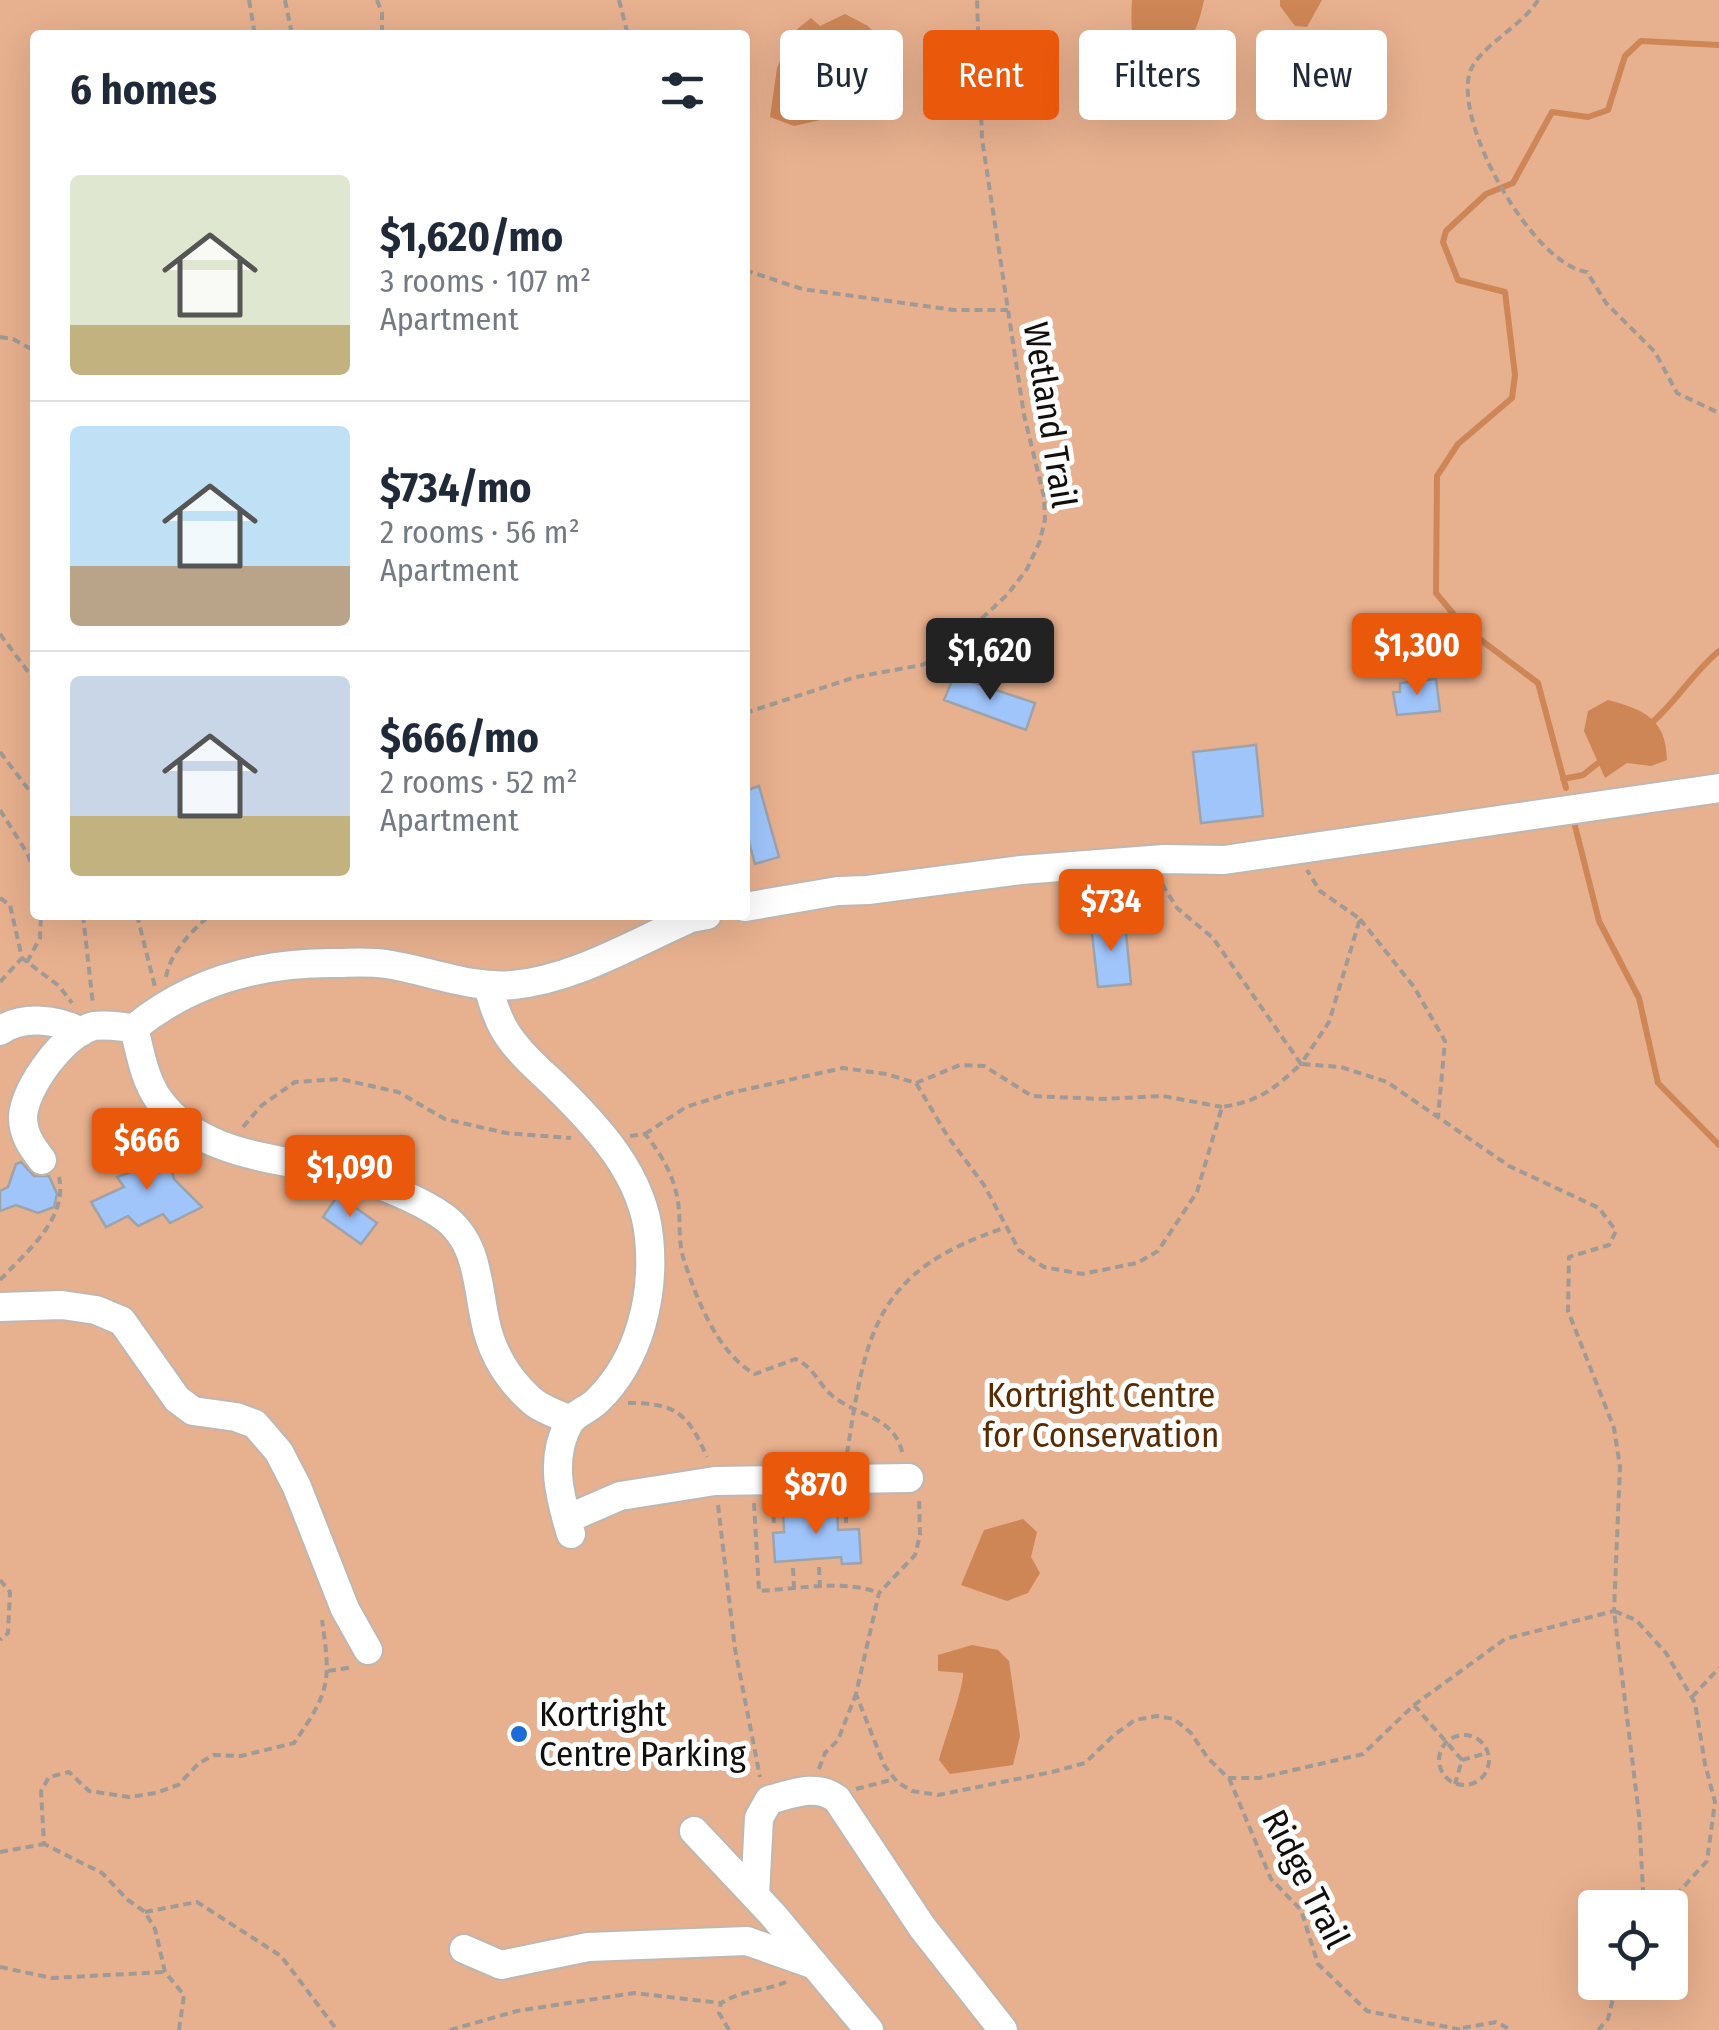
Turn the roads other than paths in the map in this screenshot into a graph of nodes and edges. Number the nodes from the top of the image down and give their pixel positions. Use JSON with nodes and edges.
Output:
{"nodes":[{"id":1,"x":1719,"y":788,"type":"edge"},
{"id":2,"x":750,"y":906,"type":"edge"},
{"id":3,"x":686,"y":920,"type":"edge"},
{"id":4,"x":488,"y":986,"type":"junction"},
{"id":5,"x":90,"y":1028,"type":"junction"},
{"id":6,"x":134,"y":1028,"type":"junction"},
{"id":7,"x":0,"y":1031,"type":"edge"},
{"id":8,"x":42,"y":1160,"type":"road end"},
{"id":9,"x":0,"y":1307,"type":"edge"},
{"id":10,"x":570,"y":1420,"type":"junction"},
{"id":11,"x":909,"y":1478,"type":"road end"},
{"id":12,"x":368,"y":1650,"type":"dead end"},
{"id":13,"x":694,"y":1830,"type":"dead end"},
{"id":14,"x":755,"y":1895,"type":"junction"},
{"id":15,"x":464,"y":1949,"type":"dead end"},
{"id":16,"x":820,"y":1970,"type":"junction"},
{"id":17,"x":870,"y":2030,"type":"edge"},
{"id":18,"x":1003,"y":2030,"type":"edge"}],
"edges":[{"from":1,"to":2,"type":"street"},
{"from":3,"to":4,"type":"street"},
{"from":4,"to":6,"type":"street"},
{"from":4,"to":10,"type":"street"},
{"from":5,"to":6,"type":"street"},
{"from":5,"to":7,"type":"street"},
{"from":5,"to":8,"type":"street"},
{"from":6,"to":10,"type":"street"},
{"from":9,"to":12,"type":"street"},
{"from":10,"to":11,"type":"street"},
{"from":13,"to":14,"type":"street"},
{"from":14,"to":16,"type":"street"},
{"from":14,"to":18,"type":"street"},
{"from":15,"to":16,"type":"street"},
{"from":16,"to":17,"type":"street"}]}
